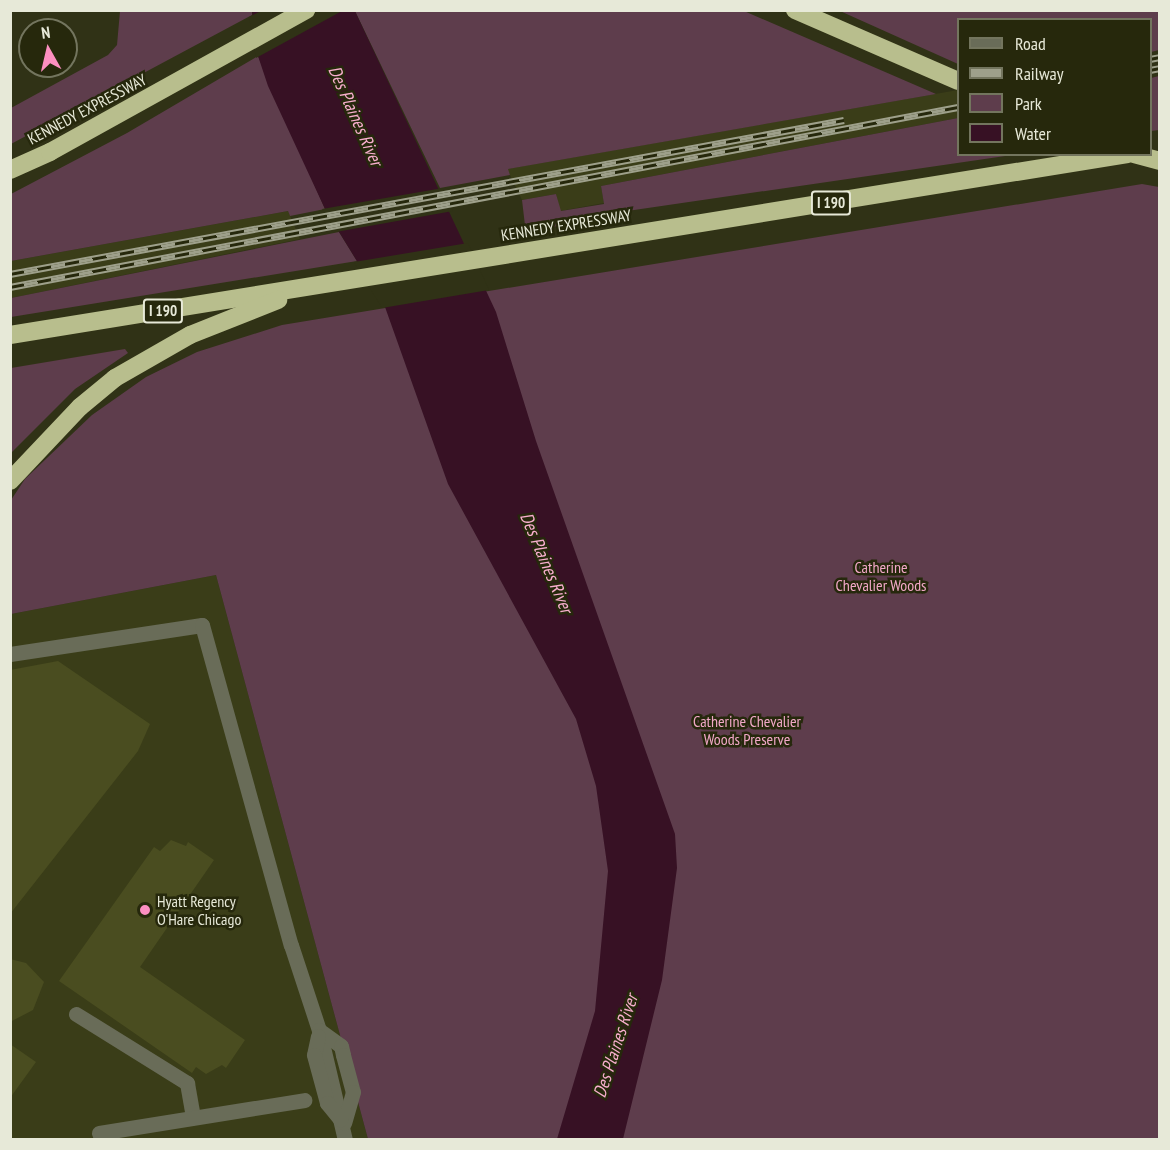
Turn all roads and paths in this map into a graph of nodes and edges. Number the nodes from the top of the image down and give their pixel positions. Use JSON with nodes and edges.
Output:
{"nodes":[{"id":1,"x":306,"y":10,"type":"edge"},
{"id":2,"x":795,"y":10,"type":"edge"},
{"id":3,"x":957,"y":81,"type":"edge"},
{"id":4,"x":1115,"y":156,"type":"edge"},
{"id":5,"x":1141,"y":156,"type":"edge"},
{"id":6,"x":1160,"y":161,"type":"edge"},
{"id":7,"x":10,"y":170,"type":"edge"},
{"id":8,"x":315,"y":286,"type":"junction"},
{"id":9,"x":10,"y":335,"type":"edge"},
{"id":10,"x":10,"y":481,"type":"edge"},
{"id":11,"x":10,"y":654,"type":"edge"},
{"id":12,"x":76,"y":1014,"type":"dead end"},
{"id":13,"x":319,"y":1030,"type":"junction"},
{"id":14,"x":304,"y":1100,"type":"dead end"},
{"id":15,"x":193,"y":1117,"type":"junction"},
{"id":16,"x":344,"y":1123,"type":"junction"},
{"id":17,"x":99,"y":1133,"type":"dead end"},
{"id":18,"x":345,"y":1140,"type":"edge"}],
"edges":[{"from":1,"to":7,"type":"highway","name":"KENNEDY EXPRESSWAY"},
{"from":2,"to":3,"type":"highway"},
{"from":4,"to":8,"type":"highway","name":"KENNEDY EXPRESSWAY","number":"I 190"},
{"from":5,"to":6,"type":"highway"},
{"from":8,"to":9,"type":"highway","name":"KENNEDY EXPRESSWAY","number":"I 190"},
{"from":8,"to":10,"type":"highway"},
{"from":11,"to":13,"type":"lane"},
{"from":12,"to":15,"type":"lane"},
{"from":13,"to":16,"type":"lane"},
{"from":13,"to":16,"type":"lane"},
{"from":14,"to":15,"type":"lane"},
{"from":15,"to":17,"type":"lane"},
{"from":16,"to":18,"type":"lane"}]}
